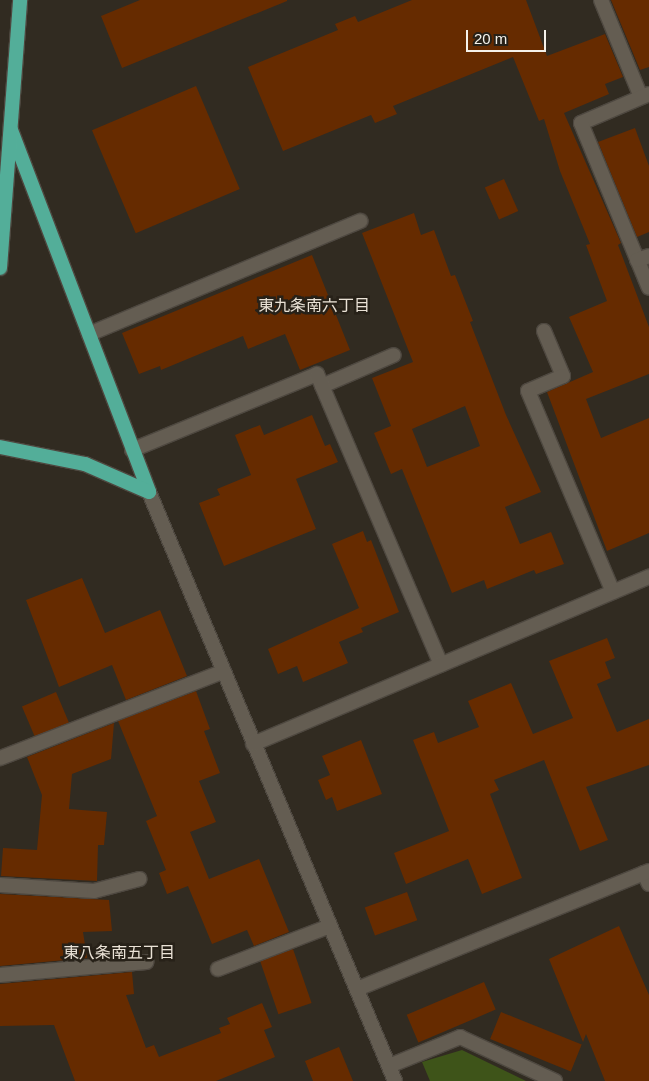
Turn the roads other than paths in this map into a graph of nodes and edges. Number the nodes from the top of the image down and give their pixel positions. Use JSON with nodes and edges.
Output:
{"nodes":[{"id":1,"x":20,"y":0,"type":"edge"},
{"id":2,"x":600,"y":0,"type":"edge"},
{"id":3,"x":645,"y":96,"type":"edge"},
{"id":4,"x":11,"y":130,"type":"junction"},
{"id":5,"x":360,"y":221,"type":"dead end"},
{"id":6,"x":643,"y":258,"type":"edge"},
{"id":7,"x":0,"y":268,"type":"edge"},
{"id":8,"x":649,"y":288,"type":"edge"},
{"id":9,"x":544,"y":331,"type":"dead end"},
{"id":10,"x":89,"y":334,"type":"junction"},
{"id":11,"x":394,"y":355,"type":"dead end"},
{"id":12,"x":322,"y":386,"type":"junction"},
{"id":13,"x":0,"y":447,"type":"edge"},
{"id":14,"x":132,"y":450,"type":"junction"},
{"id":15,"x":148,"y":492,"type":"junction"},
{"id":16,"x":649,"y":577,"type":"edge"},
{"id":17,"x":613,"y":592,"type":"junction"},
{"id":18,"x":441,"y":664,"type":"junction"},
{"id":19,"x":224,"y":671,"type":"junction"},
{"id":20,"x":253,"y":744,"type":"junction"},
{"id":21,"x":0,"y":758,"type":"edge"},
{"id":22,"x":647,"y":876,"type":"edge"},
{"id":23,"x":139,"y":879,"type":"dead end"},
{"id":24,"x":0,"y":885,"type":"edge"},
{"id":25,"x":330,"y":926,"type":"junction"},
{"id":26,"x":146,"y":962,"type":"dead end"},
{"id":27,"x":218,"y":969,"type":"dead end"},
{"id":28,"x":0,"y":975,"type":"edge"},
{"id":29,"x":357,"y":989,"type":"junction"},
{"id":30,"x":389,"y":1066,"type":"junction"},
{"id":31,"x":395,"y":1081,"type":"edge"},
{"id":32,"x":555,"y":1081,"type":"edge"}],
"edges":[{"from":1,"to":4,"type":"highway"},
{"from":2,"to":3,"type":"street"},
{"from":3,"to":6,"type":"street"},
{"from":4,"to":7,"type":"highway"},
{"from":4,"to":10,"type":"highway"},
{"from":5,"to":10,"type":"street"},
{"from":6,"to":8,"type":"street"},
{"from":9,"to":17,"type":"street"},
{"from":10,"to":14,"type":"highway"},
{"from":11,"to":12,"type":"street"},
{"from":12,"to":14,"type":"street"},
{"from":12,"to":18,"type":"street"},
{"from":13,"to":15,"type":"highway"},
{"from":14,"to":15,"type":"highway"},
{"from":15,"to":19,"type":"street"},
{"from":16,"to":17,"type":"street"},
{"from":17,"to":18,"type":"street"},
{"from":18,"to":20,"type":"street"},
{"from":19,"to":20,"type":"street"},
{"from":19,"to":21,"type":"street"},
{"from":20,"to":25,"type":"street"},
{"from":22,"to":29,"type":"street"},
{"from":23,"to":24,"type":"street"},
{"from":25,"to":27,"type":"street"},
{"from":25,"to":29,"type":"street"},
{"from":26,"to":28,"type":"street"},
{"from":29,"to":30,"type":"street"},
{"from":30,"to":31,"type":"street"},
{"from":30,"to":32,"type":"street"}]}
